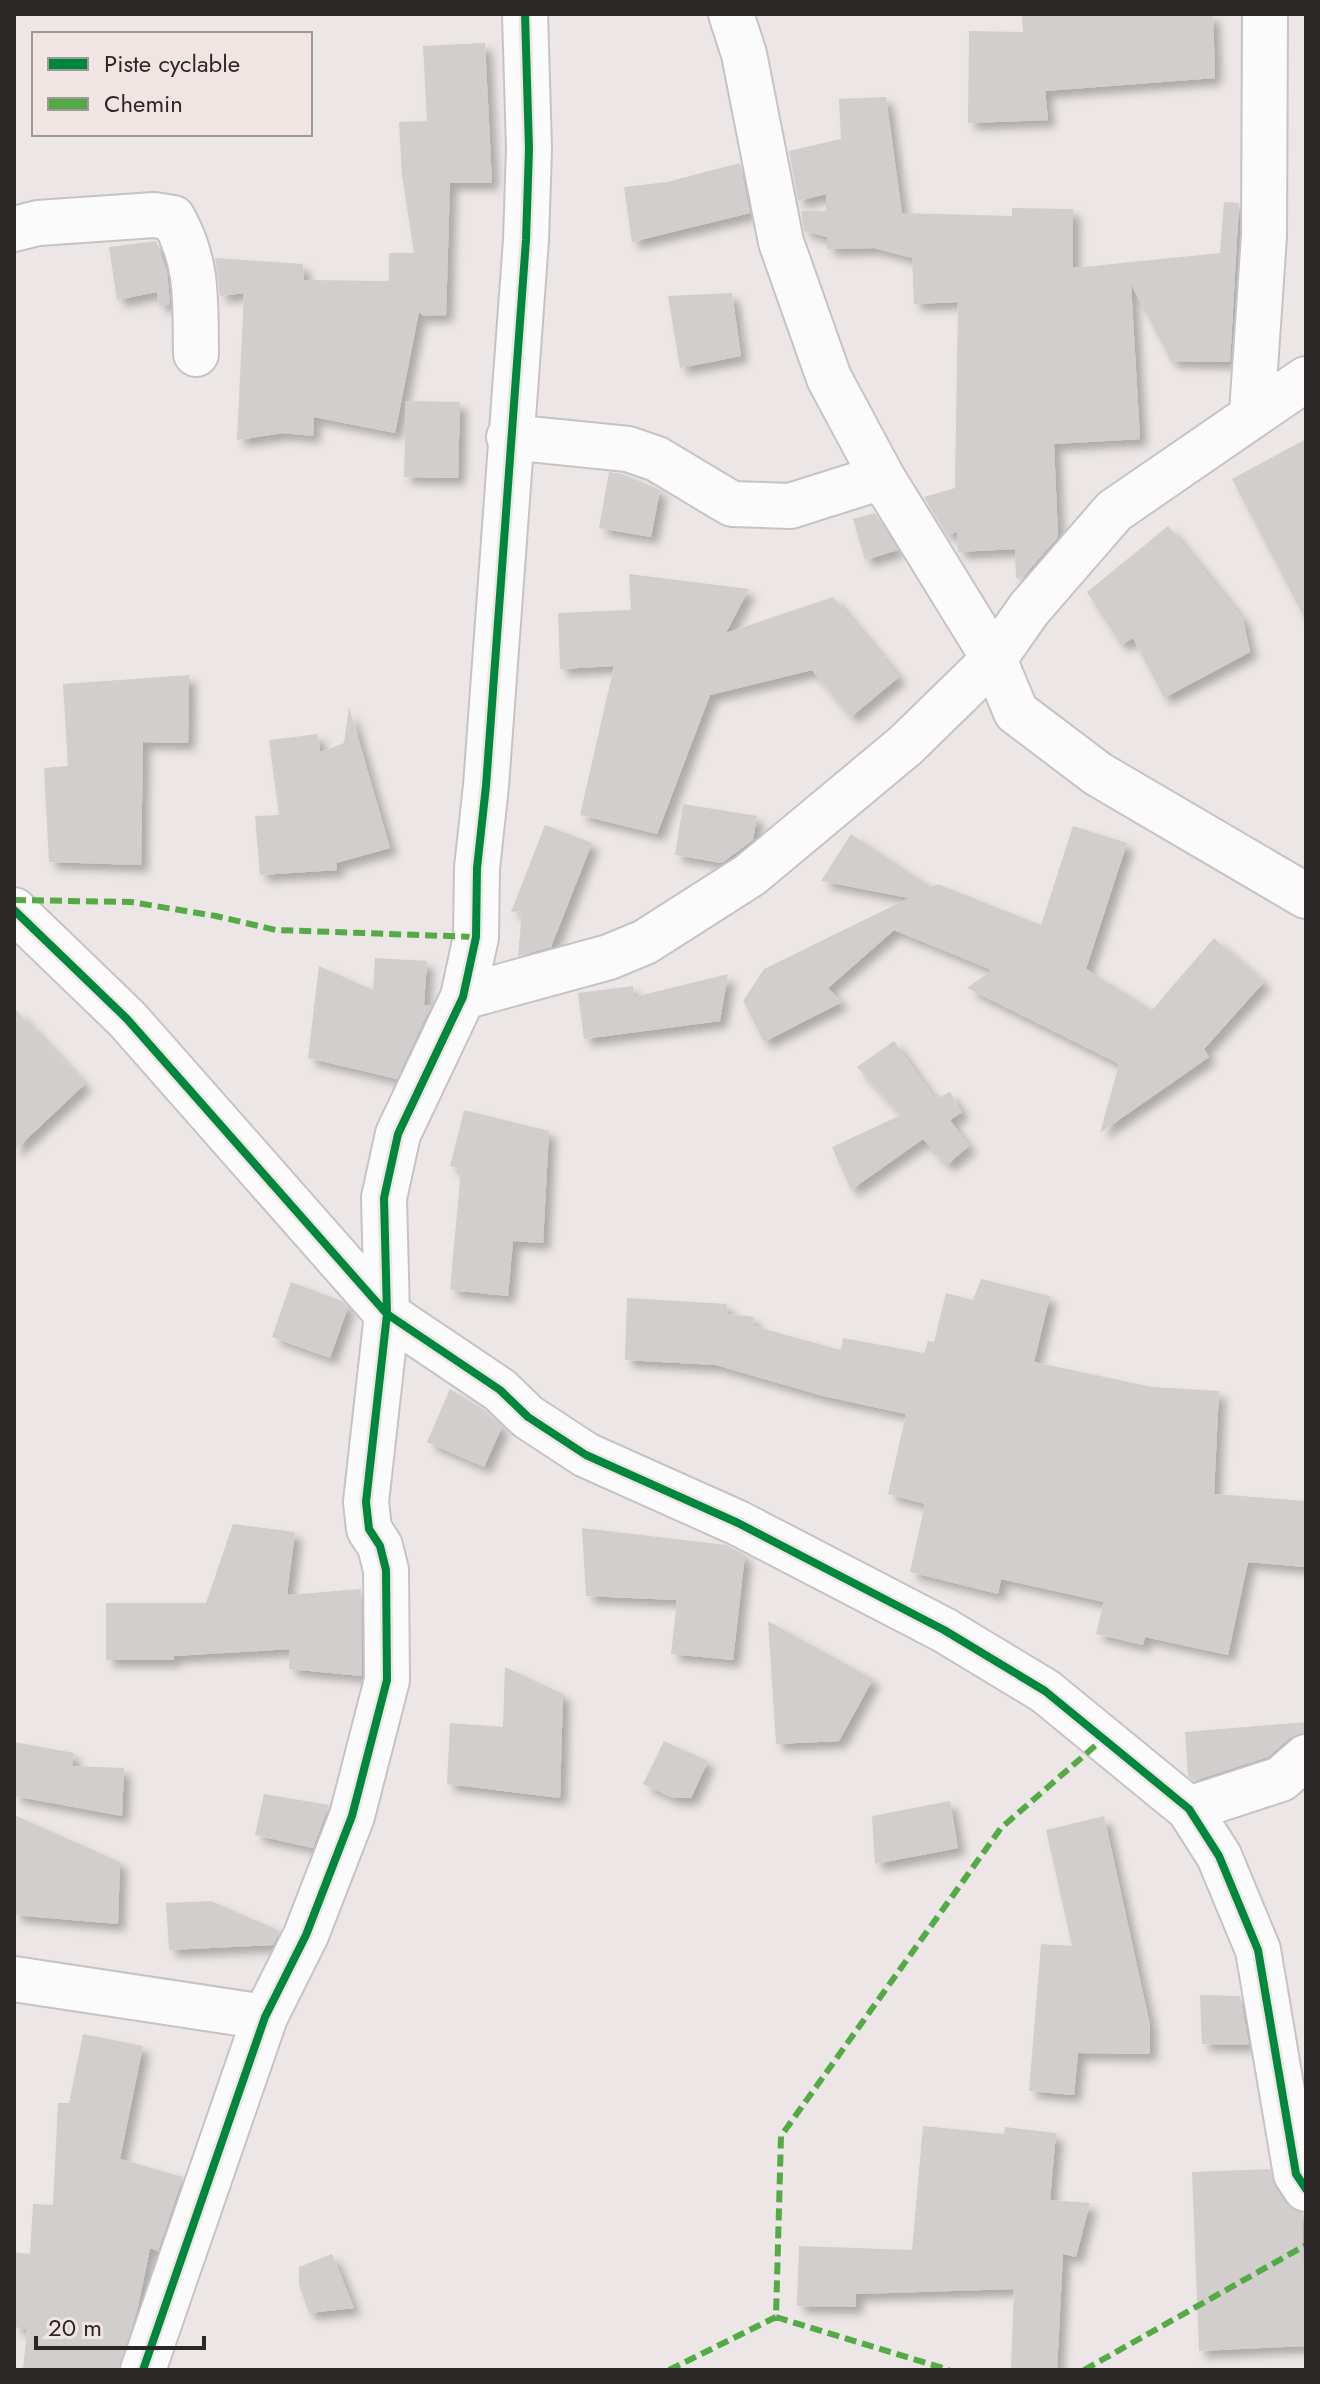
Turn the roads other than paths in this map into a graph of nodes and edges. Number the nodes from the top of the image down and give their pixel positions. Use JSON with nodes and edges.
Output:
{"nodes":[{"id":1,"x":525,"y":14,"type":"edge"},
{"id":2,"x":731,"y":14,"type":"edge"},
{"id":3,"x":1265,"y":14,"type":"edge"},
{"id":4,"x":14,"y":229,"type":"edge"},
{"id":5,"x":196,"y":354,"type":"dead end"},
{"id":6,"x":1306,"y":379,"type":"edge"},
{"id":7,"x":1252,"y":413,"type":"junction"},
{"id":8,"x":509,"y":437,"type":"junction"},
{"id":9,"x":882,"y":477,"type":"junction"},
{"id":10,"x":994,"y":659,"type":"junction"},
{"id":11,"x":1306,"y":896,"type":"edge"},
{"id":12,"x":14,"y":910,"type":"edge"},
{"id":13,"x":463,"y":997,"type":"junction"},
{"id":14,"x":387,"y":1314,"type":"junction"},
{"id":15,"x":1306,"y":1757,"type":"edge"},
{"id":16,"x":1189,"y":1809,"type":"junction"},
{"id":17,"x":14,"y":1979,"type":"edge"},
{"id":18,"x":265,"y":2017,"type":"junction"},
{"id":19,"x":1306,"y":2189,"type":"edge"},
{"id":20,"x":143,"y":2370,"type":"edge"}],
"edges":[{"from":1,"to":8,"type":"street"},
{"from":2,"to":9,"type":"street"},
{"from":3,"to":7,"type":"street"},
{"from":4,"to":5,"type":"street"},
{"from":6,"to":7,"type":"street"},
{"from":7,"to":10,"type":"street"},
{"from":8,"to":9,"type":"street"},
{"from":8,"to":13,"type":"street"},
{"from":9,"to":10,"type":"street"},
{"from":10,"to":11,"type":"street"},
{"from":10,"to":13,"type":"street"},
{"from":12,"to":14,"type":"street"},
{"from":13,"to":14,"type":"street"},
{"from":14,"to":16,"type":"street"},
{"from":14,"to":18,"type":"street"},
{"from":15,"to":16,"type":"street"},
{"from":16,"to":19,"type":"street"},
{"from":17,"to":18,"type":"street"},
{"from":18,"to":20,"type":"street"}]}
